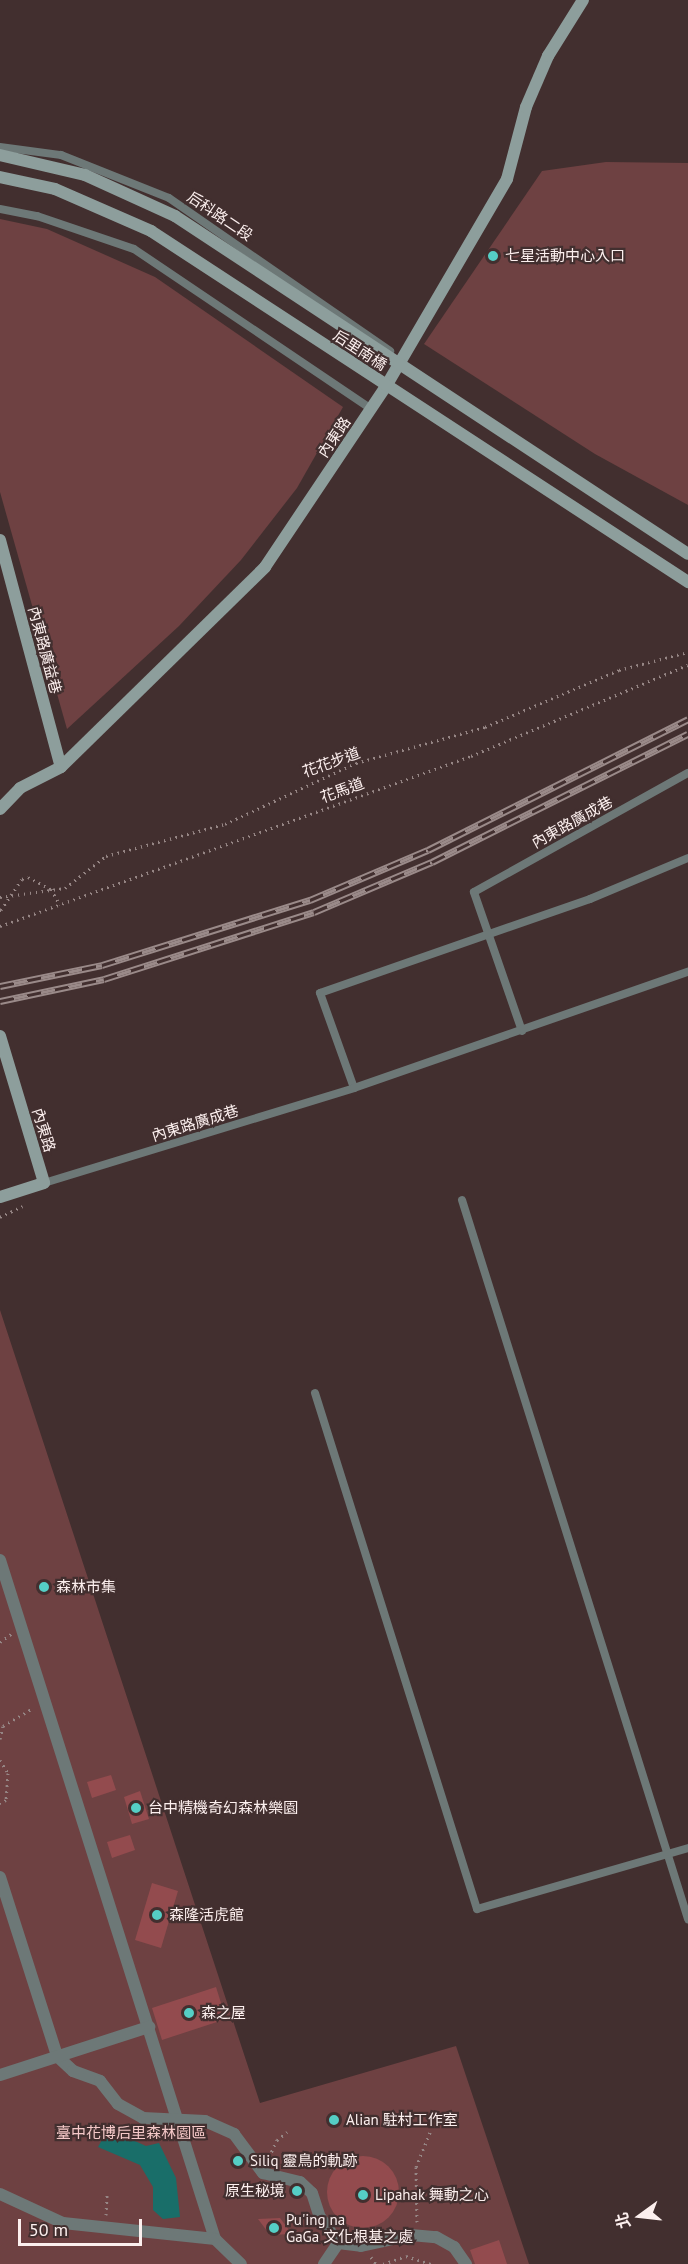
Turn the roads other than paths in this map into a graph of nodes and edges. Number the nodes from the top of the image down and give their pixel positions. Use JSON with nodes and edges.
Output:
{"nodes":[{"id":1,"x":583,"y":0,"type":"edge"},
{"id":2,"x":0,"y":147,"type":"edge"},
{"id":3,"x":0,"y":155,"type":"edge"},
{"id":4,"x":0,"y":177,"type":"edge"},
{"id":5,"x":0,"y":209,"type":"edge"},
{"id":6,"x":401,"y":359,"type":"junction"},
{"id":7,"x":371,"y":409,"type":"junction"},
{"id":8,"x":0,"y":540,"type":"edge"},
{"id":9,"x":688,"y":554,"type":"edge"},
{"id":10,"x":688,"y":582,"type":"edge"},
{"id":11,"x":61,"y":767,"type":"junction"},
{"id":12,"x":688,"y":773,"type":"edge"},
{"id":13,"x":0,"y":809,"type":"edge"},
{"id":14,"x":688,"y":858,"type":"edge"},
{"id":15,"x":487,"y":932,"type":"junction"},
{"id":16,"x":688,"y":972,"type":"edge"},
{"id":17,"x":522,"y":1031,"type":"junction"},
{"id":18,"x":0,"y":1039,"type":"edge"},
{"id":19,"x":354,"y":1088,"type":"junction"},
{"id":20,"x":44,"y":1183,"type":"junction"},
{"id":21,"x":0,"y":1197,"type":"edge"},
{"id":22,"x":462,"y":1200,"type":"dead end"},
{"id":23,"x":315,"y":1393,"type":"dead end"},
{"id":24,"x":0,"y":1560,"type":"edge"},
{"id":25,"x":688,"y":1848,"type":"edge"},
{"id":26,"x":665,"y":1856,"type":"junction"},
{"id":27,"x":0,"y":1877,"type":"edge"},
{"id":28,"x":688,"y":1919,"type":"edge"},
{"id":29,"x":149,"y":2027,"type":"junction"},
{"id":30,"x":57,"y":2056,"type":"junction"},
{"id":31,"x":0,"y":2074,"type":"edge"},
{"id":32,"x":179,"y":2120,"type":"junction"},
{"id":33,"x":0,"y":2194,"type":"edge"},
{"id":34,"x":215,"y":2240,"type":"junction"},
{"id":35,"x":338,"y":2243,"type":"junction"},
{"id":36,"x":241,"y":2264,"type":"edge"},
{"id":37,"x":324,"y":2264,"type":"edge"},
{"id":38,"x":466,"y":2264,"type":"edge"}],
"edges":[{"from":1,"to":6,"type":"street","name":"內東路"},
{"from":2,"to":6,"type":"lane","name":"后科路二段"},
{"from":3,"to":9,"type":"street","name":"后里南橋","bridge":true},
{"from":4,"to":10,"type":"street","name":"后里南橋","bridge":true},
{"from":5,"to":7,"type":"lane"},
{"from":6,"to":7,"type":"street","name":"內東路"},
{"from":7,"to":11,"type":"street","name":"內東路"},
{"from":8,"to":11,"type":"street","name":"內東路廣益巷"},
{"from":11,"to":13,"type":"street","name":"內東路"},
{"from":12,"to":15,"type":"lane","name":"內東路廣成巷"},
{"from":14,"to":15,"type":"lane"},
{"from":15,"to":17,"type":"lane","name":"內東路廣成巷"},
{"from":15,"to":19,"type":"lane"},
{"from":16,"to":17,"type":"lane"},
{"from":17,"to":19,"type":"lane","name":"內東路廣成巷"},
{"from":18,"to":20,"type":"street","name":"內東路"},
{"from":19,"to":20,"type":"lane","name":"內東路廣成巷"},
{"from":20,"to":21,"type":"street"},
{"from":22,"to":26,"type":"lane"},
{"from":23,"to":26,"type":"lane"},
{"from":24,"to":29,"type":"street"},
{"from":25,"to":26,"type":"lane"},
{"from":26,"to":28,"type":"lane"},
{"from":27,"to":30,"type":"street"},
{"from":29,"to":30,"type":"street"},
{"from":29,"to":32,"type":"street"},
{"from":30,"to":31,"type":"street"},
{"from":30,"to":32,"type":"street"},
{"from":32,"to":34,"type":"street"},
{"from":32,"to":35,"type":"street"},
{"from":33,"to":34,"type":"street"},
{"from":34,"to":36,"type":"street"},
{"from":35,"to":37,"type":"street"},
{"from":35,"to":38,"type":"street"}]}
